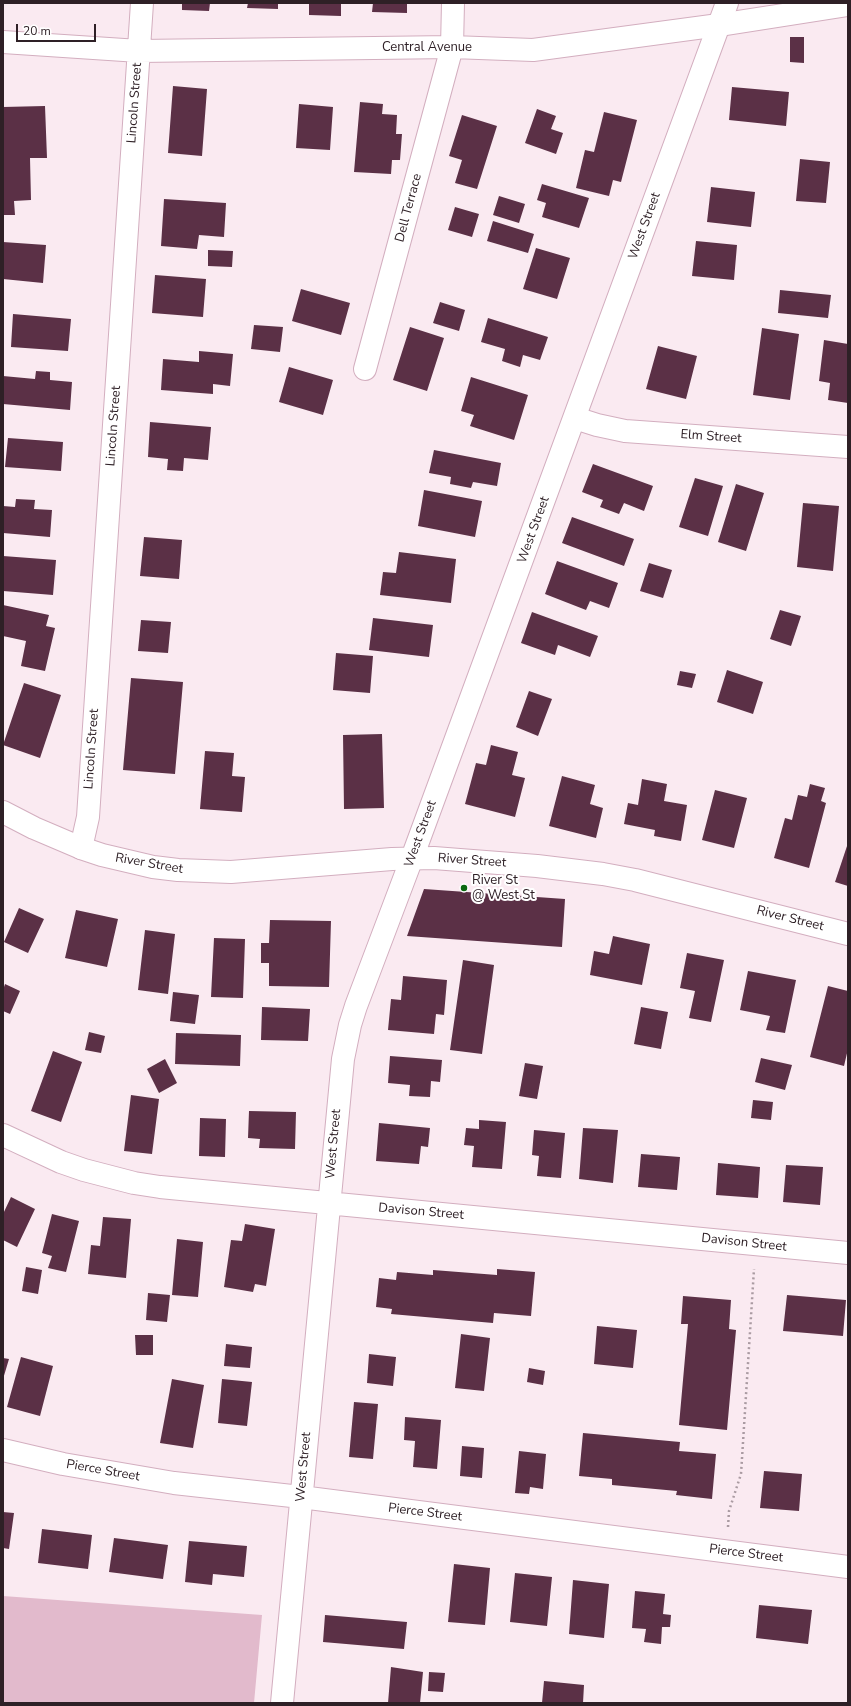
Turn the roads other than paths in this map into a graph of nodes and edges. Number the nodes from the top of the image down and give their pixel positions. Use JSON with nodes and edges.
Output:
{"nodes":[{"id":1,"x":142,"y":3,"type":"edge"},
{"id":2,"x":453,"y":3,"type":"edge"},
{"id":3,"x":727,"y":3,"type":"edge"},
{"id":4,"x":848,"y":5,"type":"edge"},
{"id":5,"x":719,"y":25,"type":"junction"},
{"id":6,"x":3,"y":42,"type":"edge"},
{"id":7,"x":452,"y":47,"type":"junction"},
{"id":8,"x":139,"y":51,"type":"junction"},
{"id":9,"x":365,"y":370,"type":"dead end"},
{"id":10,"x":575,"y":418,"type":"junction"},
{"id":11,"x":848,"y":447,"type":"edge"},
{"id":12,"x":3,"y":812,"type":"edge"},
{"id":13,"x":81,"y":848,"type":"junction"},
{"id":14,"x":412,"y":858,"type":"junction"},
{"id":15,"x":848,"y":934,"type":"edge"},
{"id":16,"x":3,"y":1135,"type":"edge"},
{"id":17,"x":328,"y":1203,"type":"junction"},
{"id":18,"x":848,"y":1253,"type":"edge"},
{"id":19,"x":3,"y":1450,"type":"edge"},
{"id":20,"x":301,"y":1497,"type":"junction"},
{"id":21,"x":848,"y":1567,"type":"edge"},
{"id":22,"x":282,"y":1703,"type":"edge"}],
"edges":[{"from":1,"to":8,"type":"street","name":"Lincoln Street"},
{"from":2,"to":7,"type":"street","name":"Dell Terrace"},
{"from":3,"to":5,"type":"street","name":"West Street"},
{"from":4,"to":5,"type":"street","name":"Central Avenue"},
{"from":5,"to":7,"type":"street","name":"Central Avenue"},
{"from":5,"to":10,"type":"street","name":"West Street"},
{"from":6,"to":8,"type":"street","name":"Central Avenue"},
{"from":7,"to":8,"type":"street","name":"Central Avenue"},
{"from":7,"to":9,"type":"street","name":"Dell Terrace"},
{"from":8,"to":13,"type":"street","name":"Lincoln Street"},
{"from":10,"to":11,"type":"street","name":"Elm Street"},
{"from":10,"to":14,"type":"street","name":"West Street"},
{"from":12,"to":13,"type":"street","name":"River Street"},
{"from":13,"to":14,"type":"street","name":"River Street"},
{"from":14,"to":15,"type":"street","name":"River Street"},
{"from":14,"to":17,"type":"street","name":"West Street"},
{"from":16,"to":17,"type":"street","name":"Davison Street"},
{"from":17,"to":18,"type":"street","name":"Davison Street"},
{"from":17,"to":20,"type":"street","name":"West Street"},
{"from":19,"to":20,"type":"street","name":"Pierce Street"},
{"from":20,"to":21,"type":"street","name":"Pierce Street"},
{"from":20,"to":22,"type":"street","name":"West Street"}]}
